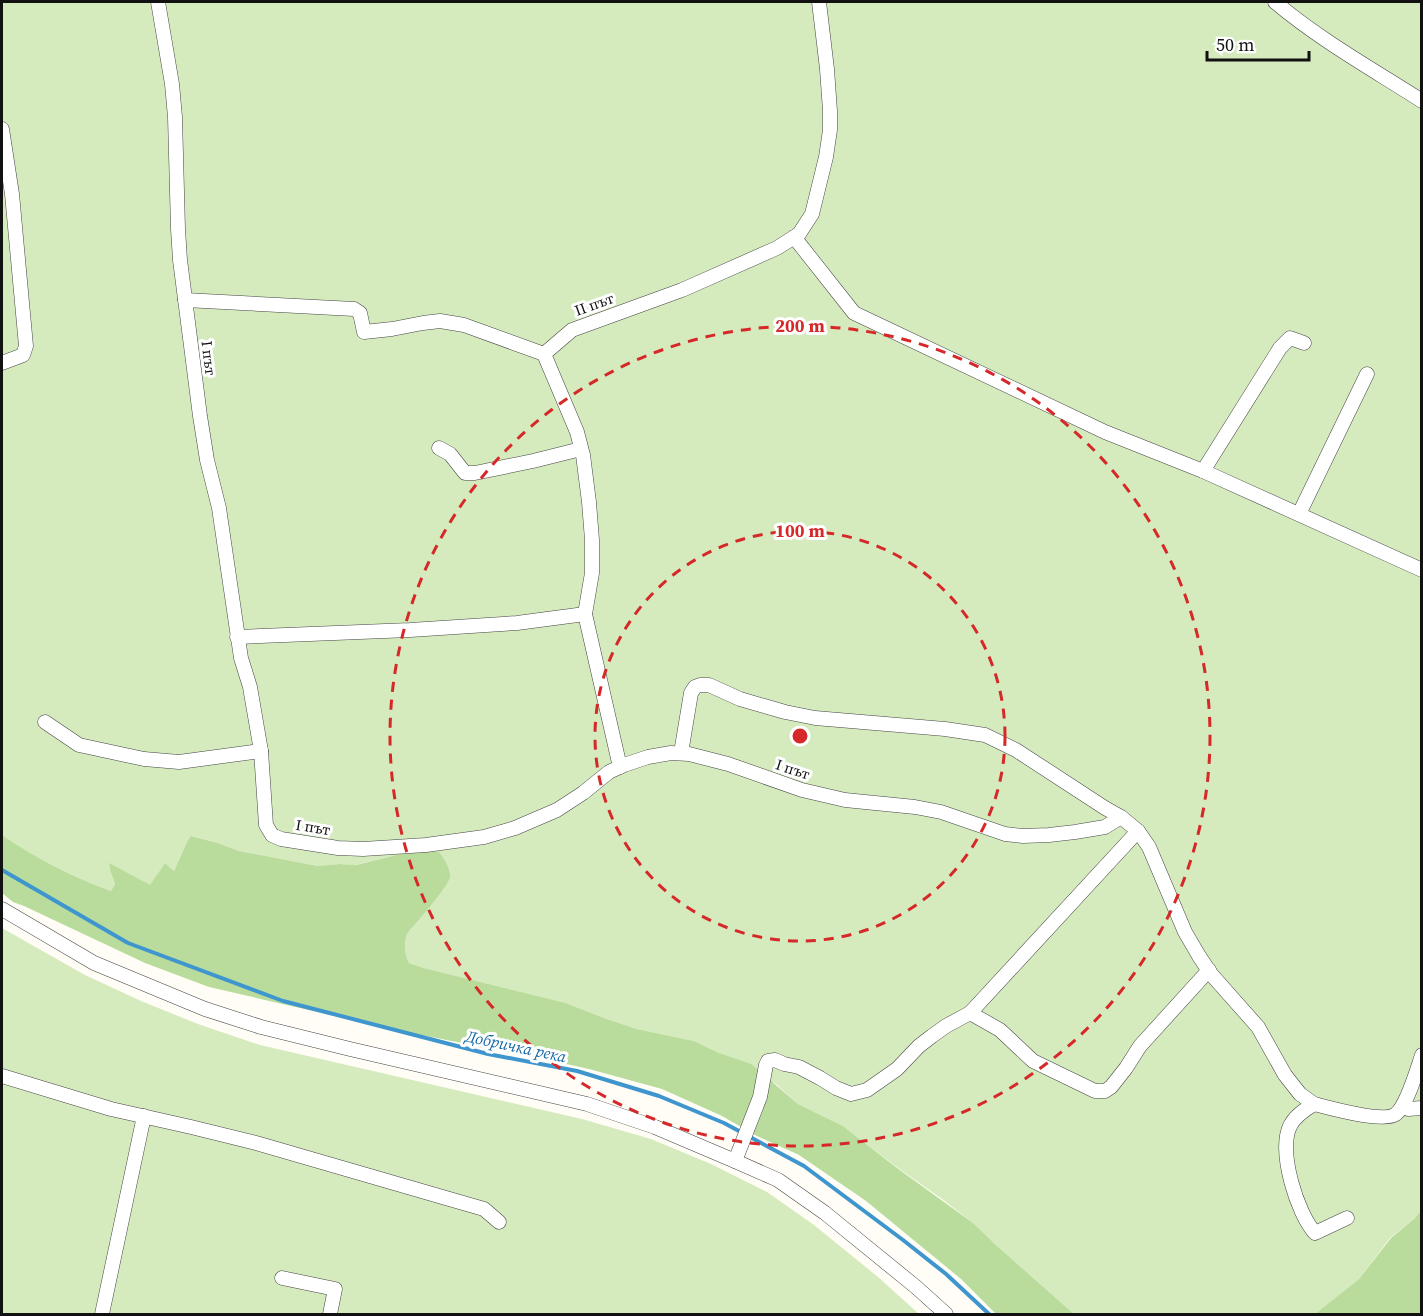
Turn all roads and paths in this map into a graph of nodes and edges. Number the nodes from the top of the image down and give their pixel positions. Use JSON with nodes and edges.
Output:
{"nodes":[{"id":1,"x":158,"y":2,"type":"edge"},
{"id":2,"x":819,"y":2,"type":"edge"},
{"id":3,"x":1275,"y":2,"type":"edge"},
{"id":4,"x":1422,"y":100,"type":"edge"},
{"id":5,"x":2,"y":133,"type":"edge"},
{"id":6,"x":794,"y":237,"type":"junction"},
{"id":7,"x":185,"y":300,"type":"junction"},
{"id":8,"x":1304,"y":343,"type":"dead end"},
{"id":9,"x":544,"y":354,"type":"junction"},
{"id":10,"x":2,"y":363,"type":"edge"},
{"id":11,"x":1367,"y":374,"type":"dead end"},
{"id":12,"x":440,"y":448,"type":"dead end"},
{"id":13,"x":581,"y":448,"type":"junction"},
{"id":14,"x":1203,"y":471,"type":"junction"},
{"id":15,"x":1299,"y":514,"type":"junction"},
{"id":16,"x":1422,"y":570,"type":"edge"},
{"id":17,"x":585,"y":614,"type":"junction"},
{"id":18,"x":237,"y":637,"type":"junction"},
{"id":19,"x":45,"y":722,"type":"dead end"},
{"id":20,"x":261,"y":751,"type":"junction"},
{"id":21,"x":681,"y":753,"type":"junction"},
{"id":22,"x":620,"y":767,"type":"junction"},
{"id":23,"x":1121,"y":817,"type":"junction"},
{"id":24,"x":1138,"y":831,"type":"junction"},
{"id":25,"x":2,"y":909,"type":"edge"},
{"id":26,"x":1209,"y":970,"type":"junction"},
{"id":27,"x":970,"y":1013,"type":"junction"},
{"id":28,"x":1422,"y":1055,"type":"edge"},
{"id":29,"x":2,"y":1076,"type":"edge"},
{"id":30,"x":1314,"y":1104,"type":"junction"},
{"id":31,"x":1404,"y":1104,"type":"junction"},
{"id":32,"x":1422,"y":1108,"type":"edge"},
{"id":33,"x":144,"y":1116,"type":"junction"},
{"id":34,"x":735,"y":1161,"type":"junction"},
{"id":35,"x":1347,"y":1218,"type":"dead end"},
{"id":36,"x":499,"y":1222,"type":"dead end"},
{"id":37,"x":282,"y":1278,"type":"dead end"},
{"id":38,"x":102,"y":1314,"type":"edge"},
{"id":39,"x":330,"y":1314,"type":"edge"},
{"id":40,"x":946,"y":1314,"type":"edge"}],
"edges":[{"from":1,"to":7,"type":"street","name":"І път"},
{"from":2,"to":6,"type":"street","name":"ІІ път"},
{"from":3,"to":4,"type":"street"},
{"from":5,"to":10,"type":"street"},
{"from":6,"to":9,"type":"street","name":"ІІ път"},
{"from":6,"to":14,"type":"street"},
{"from":7,"to":9,"type":"street"},
{"from":7,"to":18,"type":"street","name":"І път"},
{"from":8,"to":14,"type":"street"},
{"from":9,"to":13,"type":"street"},
{"from":11,"to":15,"type":"street"},
{"from":12,"to":13,"type":"street"},
{"from":13,"to":17,"type":"street"},
{"from":14,"to":15,"type":"street"},
{"from":15,"to":16,"type":"street"},
{"from":17,"to":18,"type":"street"},
{"from":17,"to":22,"type":"street"},
{"from":18,"to":20,"type":"street","name":"І път"},
{"from":19,"to":20,"type":"street"},
{"from":20,"to":22,"type":"street","name":"І път"},
{"from":21,"to":22,"type":"street","name":"І път"},
{"from":21,"to":23,"type":"street","name":"І път"},
{"from":21,"to":23,"type":"street"},
{"from":23,"to":24,"type":"street"},
{"from":24,"to":26,"type":"street"},
{"from":24,"to":27,"type":"street"},
{"from":25,"to":34,"type":"street"},
{"from":26,"to":27,"type":"street"},
{"from":26,"to":30,"type":"street"},
{"from":27,"to":34,"type":"street"},
{"from":28,"to":31,"type":"street"},
{"from":29,"to":33,"type":"street"},
{"from":30,"to":31,"type":"street"},
{"from":30,"to":35,"type":"street"},
{"from":31,"to":32,"type":"street"},
{"from":33,"to":36,"type":"street"},
{"from":33,"to":38,"type":"street"},
{"from":34,"to":40,"type":"street"},
{"from":37,"to":39,"type":"street"}]}
